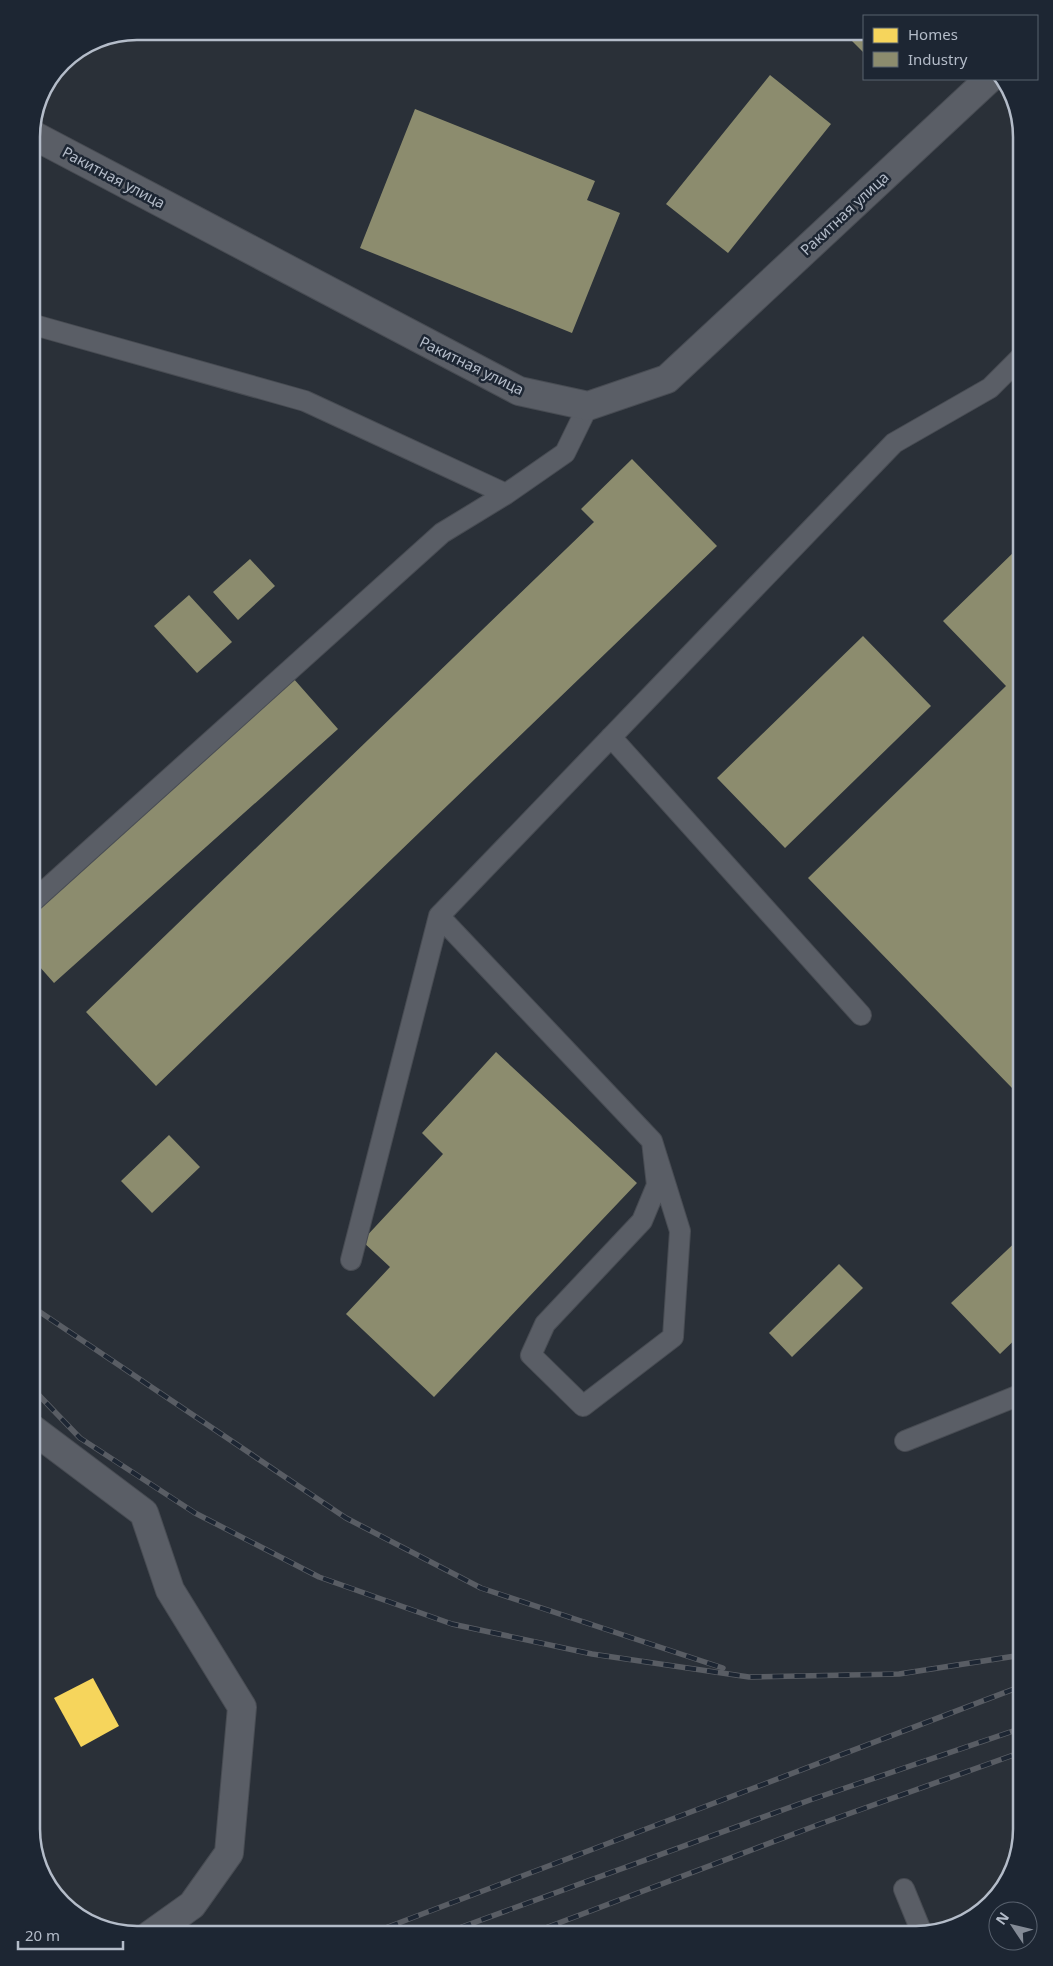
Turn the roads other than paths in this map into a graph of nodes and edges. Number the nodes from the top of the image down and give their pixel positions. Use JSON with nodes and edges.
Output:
{"nodes":[{"id":1,"x":988,"y":80,"type":"edge"},
{"id":2,"x":40,"y":138,"type":"edge"},
{"id":3,"x":40,"y":326,"type":"edge"},
{"id":4,"x":1013,"y":365,"type":"edge"},
{"id":5,"x":588,"y":406,"type":"junction"},
{"id":6,"x":506,"y":494,"type":"junction"},
{"id":7,"x":611,"y":737,"type":"junction"},
{"id":8,"x":40,"y":896,"type":"edge"},
{"id":9,"x":439,"y":916,"type":"junction"},
{"id":10,"x":861,"y":1015,"type":"dead end"},
{"id":11,"x":652,"y":1141,"type":"junction"},
{"id":12,"x":351,"y":1260,"type":"dead end"},
{"id":13,"x":1013,"y":1398,"type":"edge"},
{"id":14,"x":40,"y":1435,"type":"edge"},
{"id":15,"x":905,"y":1441,"type":"dead end"},
{"id":16,"x":904,"y":1888,"type":"dead end"},
{"id":17,"x":162,"y":1926,"type":"edge"},
{"id":18,"x":919,"y":1926,"type":"edge"}],
"edges":[{"from":1,"to":5,"type":"street","name":"Ракитная улица"},
{"from":2,"to":5,"type":"street","name":"Ракитная улица"},
{"from":3,"to":6,"type":"lane"},
{"from":4,"to":7,"type":"lane"},
{"from":5,"to":6,"type":"lane"},
{"from":6,"to":8,"type":"lane"},
{"from":7,"to":9,"type":"lane"},
{"from":7,"to":10,"type":"lane"},
{"from":9,"to":11,"type":"lane"},
{"from":9,"to":12,"type":"lane"},
{"from":11,"to":11,"type":"lane"},
{"from":13,"to":15,"type":"lane"},
{"from":14,"to":17,"type":"street"},
{"from":16,"to":18,"type":"lane"}]}
